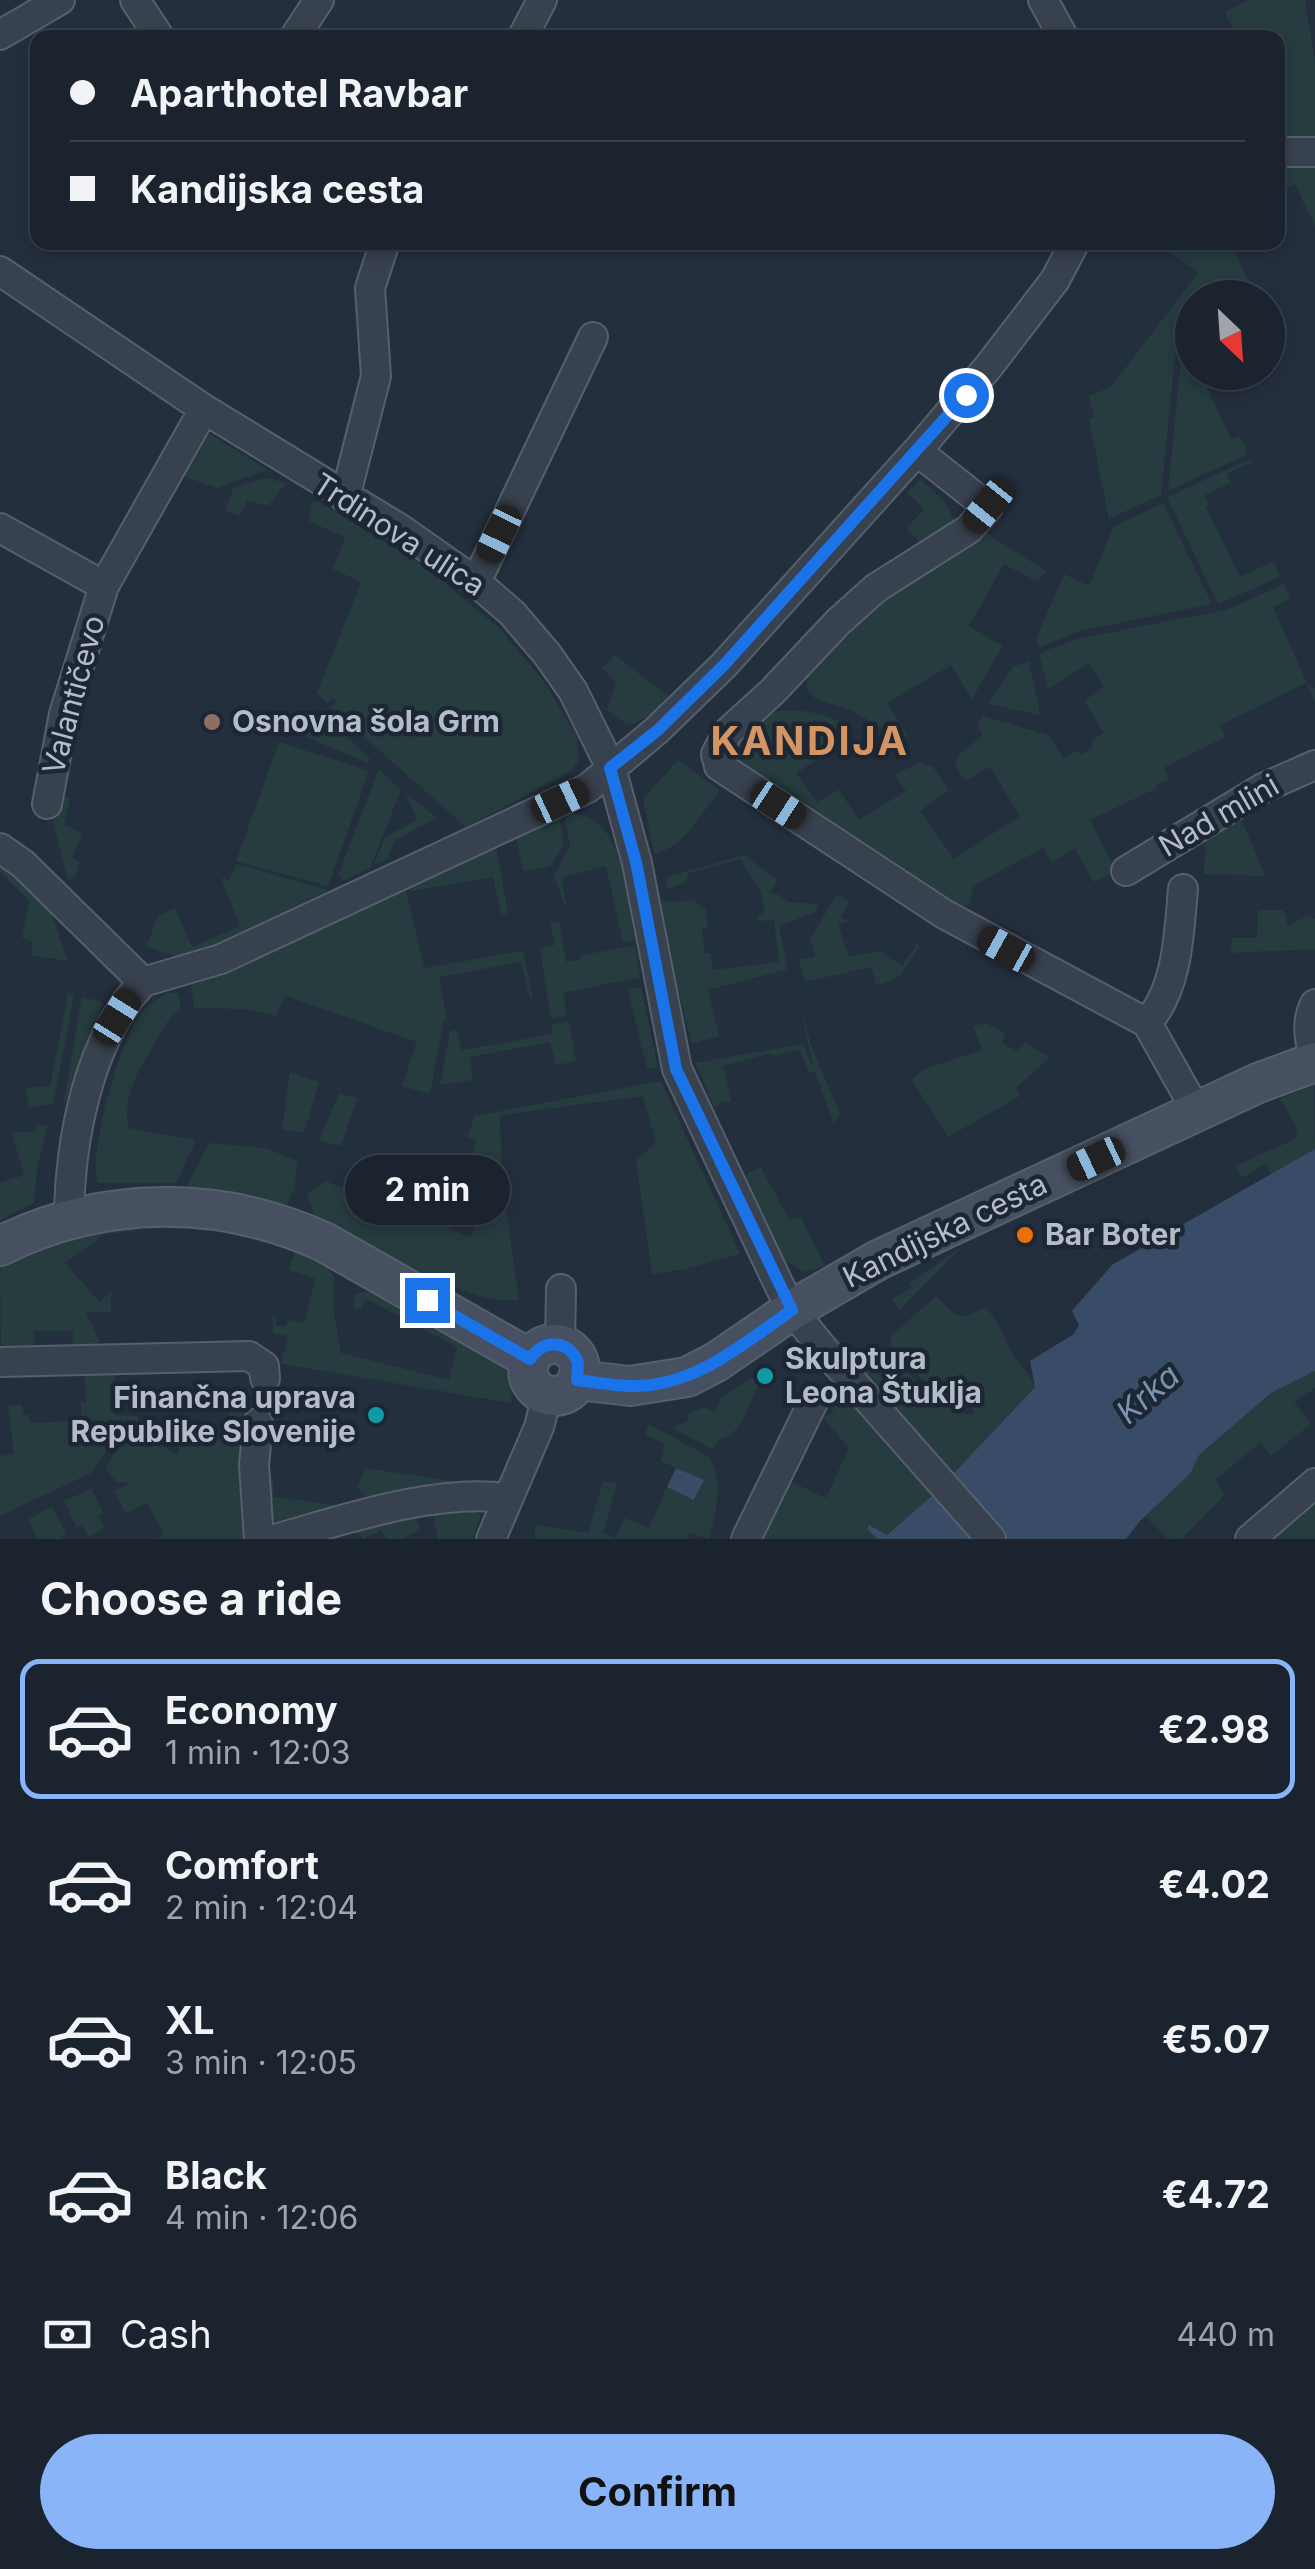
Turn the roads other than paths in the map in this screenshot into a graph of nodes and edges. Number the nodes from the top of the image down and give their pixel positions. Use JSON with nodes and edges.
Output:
{"nodes":[{"id":1,"x":60,"y":0,"type":"edge"},
{"id":2,"x":134,"y":0,"type":"edge"},
{"id":3,"x":320,"y":0,"type":"edge"},
{"id":4,"x":542,"y":0,"type":"edge"},
{"id":5,"x":1043,"y":0,"type":"edge"},
{"id":6,"x":155,"y":30,"type":"edge"},
{"id":7,"x":299,"y":30,"type":"edge"},
{"id":8,"x":526,"y":30,"type":"edge"},
{"id":9,"x":1060,"y":30,"type":"edge"},
{"id":10,"x":0,"y":35,"type":"edge"},
{"id":11,"x":1285,"y":152,"type":"edge"},
{"id":12,"x":1315,"y":152,"type":"edge"},
{"id":13,"x":382,"y":250,"type":"edge"},
{"id":14,"x":1071,"y":250,"type":"edge"},
{"id":15,"x":0,"y":272,"type":"edge"},
{"id":16,"x":593,"y":337,"type":"dead end"},
{"id":17,"x":204,"y":409,"type":"junction"},
{"id":18,"x":917,"y":452,"type":"junction"},
{"id":19,"x":345,"y":498,"type":"junction"},
{"id":20,"x":0,"y":528,"type":"edge"},
{"id":21,"x":476,"y":582,"type":"junction"},
{"id":22,"x":104,"y":586,"type":"junction"},
{"id":23,"x":1315,"y":766,"type":"edge"},
{"id":24,"x":610,"y":768,"type":"junction"},
{"id":25,"x":47,"y":804,"type":"dead end"},
{"id":26,"x":0,"y":848,"type":"edge"},
{"id":27,"x":1126,"y":871,"type":"dead end"},
{"id":28,"x":1182,"y":889,"type":"dead end"},
{"id":29,"x":143,"y":982,"type":"junction"},
{"id":30,"x":1315,"y":1004,"type":"edge"},
{"id":31,"x":1147,"y":1023,"type":"junction"},
{"id":32,"x":1315,"y":1062,"type":"edge"},
{"id":33,"x":1197,"y":1112,"type":"junction"},
{"id":34,"x":69,"y":1218,"type":"junction"},
{"id":35,"x":0,"y":1246,"type":"edge"},
{"id":36,"x":561,"y":1289,"type":"dead end"},
{"id":37,"x":792,"y":1310,"type":"junction"},
{"id":38,"x":545,"y":1352,"type":"junction"},
{"id":39,"x":0,"y":1362,"type":"edge"},
{"id":40,"x":265,"y":1378,"type":"dead end"},
{"id":41,"x":562,"y":1387,"type":"junction"},
{"id":42,"x":812,"y":1402,"type":"dead end"},
{"id":43,"x":258,"y":1423,"type":"dead end"},
{"id":44,"x":1315,"y":1482,"type":"edge"},
{"id":45,"x":506,"y":1498,"type":"junction"},
{"id":46,"x":259,"y":1539,"type":"edge"},
{"id":47,"x":275,"y":1539,"type":"edge"},
{"id":48,"x":491,"y":1539,"type":"edge"},
{"id":49,"x":746,"y":1539,"type":"edge"},
{"id":50,"x":991,"y":1539,"type":"edge"},
{"id":51,"x":1250,"y":1539,"type":"edge"}],
"edges":[{"from":1,"to":10,"type":"street"},
{"from":2,"to":6,"type":"street"},
{"from":3,"to":7,"type":"street"},
{"from":4,"to":8,"type":"street"},
{"from":5,"to":9,"type":"street"},
{"from":11,"to":12,"type":"street"},
{"from":13,"to":19,"type":"street"},
{"from":14,"to":18,"type":"street"},
{"from":15,"to":17,"type":"street","name":"Trdinova ulica"},
{"from":16,"to":21,"type":"street"},
{"from":17,"to":19,"type":"street","name":"Trdinova ulica"},
{"from":17,"to":22,"type":"street","name":"Valantičevo"},
{"from":18,"to":24,"type":"street"},
{"from":18,"to":31,"type":"street"},
{"from":19,"to":21,"type":"street","name":"Trdinova ulica"},
{"from":20,"to":22,"type":"street","name":"Valantičevo"},
{"from":21,"to":24,"type":"street","name":"Trdinova ulica"},
{"from":22,"to":25,"type":"street","name":"Valantičevo"},
{"from":23,"to":27,"type":"street","name":"Nad mlini"},
{"from":24,"to":29,"type":"street"},
{"from":24,"to":37,"type":"street","name":"Trdinova ulica"},
{"from":26,"to":29,"type":"street"},
{"from":28,"to":31,"type":"street"},
{"from":29,"to":34,"type":"street"},
{"from":30,"to":32,"type":"street"},
{"from":31,"to":33,"type":"street"},
{"from":32,"to":33,"type":"main road","name":"Kandijska cesta"},
{"from":33,"to":37,"type":"main road","name":"Kandijska cesta"},
{"from":34,"to":35,"type":"main road"},
{"from":34,"to":38,"type":"main road"},
{"from":36,"to":38,"type":"street"},
{"from":37,"to":41,"type":"main road","name":"Kandijska cesta"},
{"from":37,"to":50,"type":"street","name":"Trdinova ulica"},
{"from":38,"to":41,"type":"main road"},
{"from":39,"to":40,"type":"street"},
{"from":41,"to":45,"type":"street"},
{"from":42,"to":49,"type":"street"},
{"from":43,"to":46,"type":"street"},
{"from":44,"to":51,"type":"street"},
{"from":45,"to":47,"type":"street"},
{"from":45,"to":48,"type":"street"}]}
